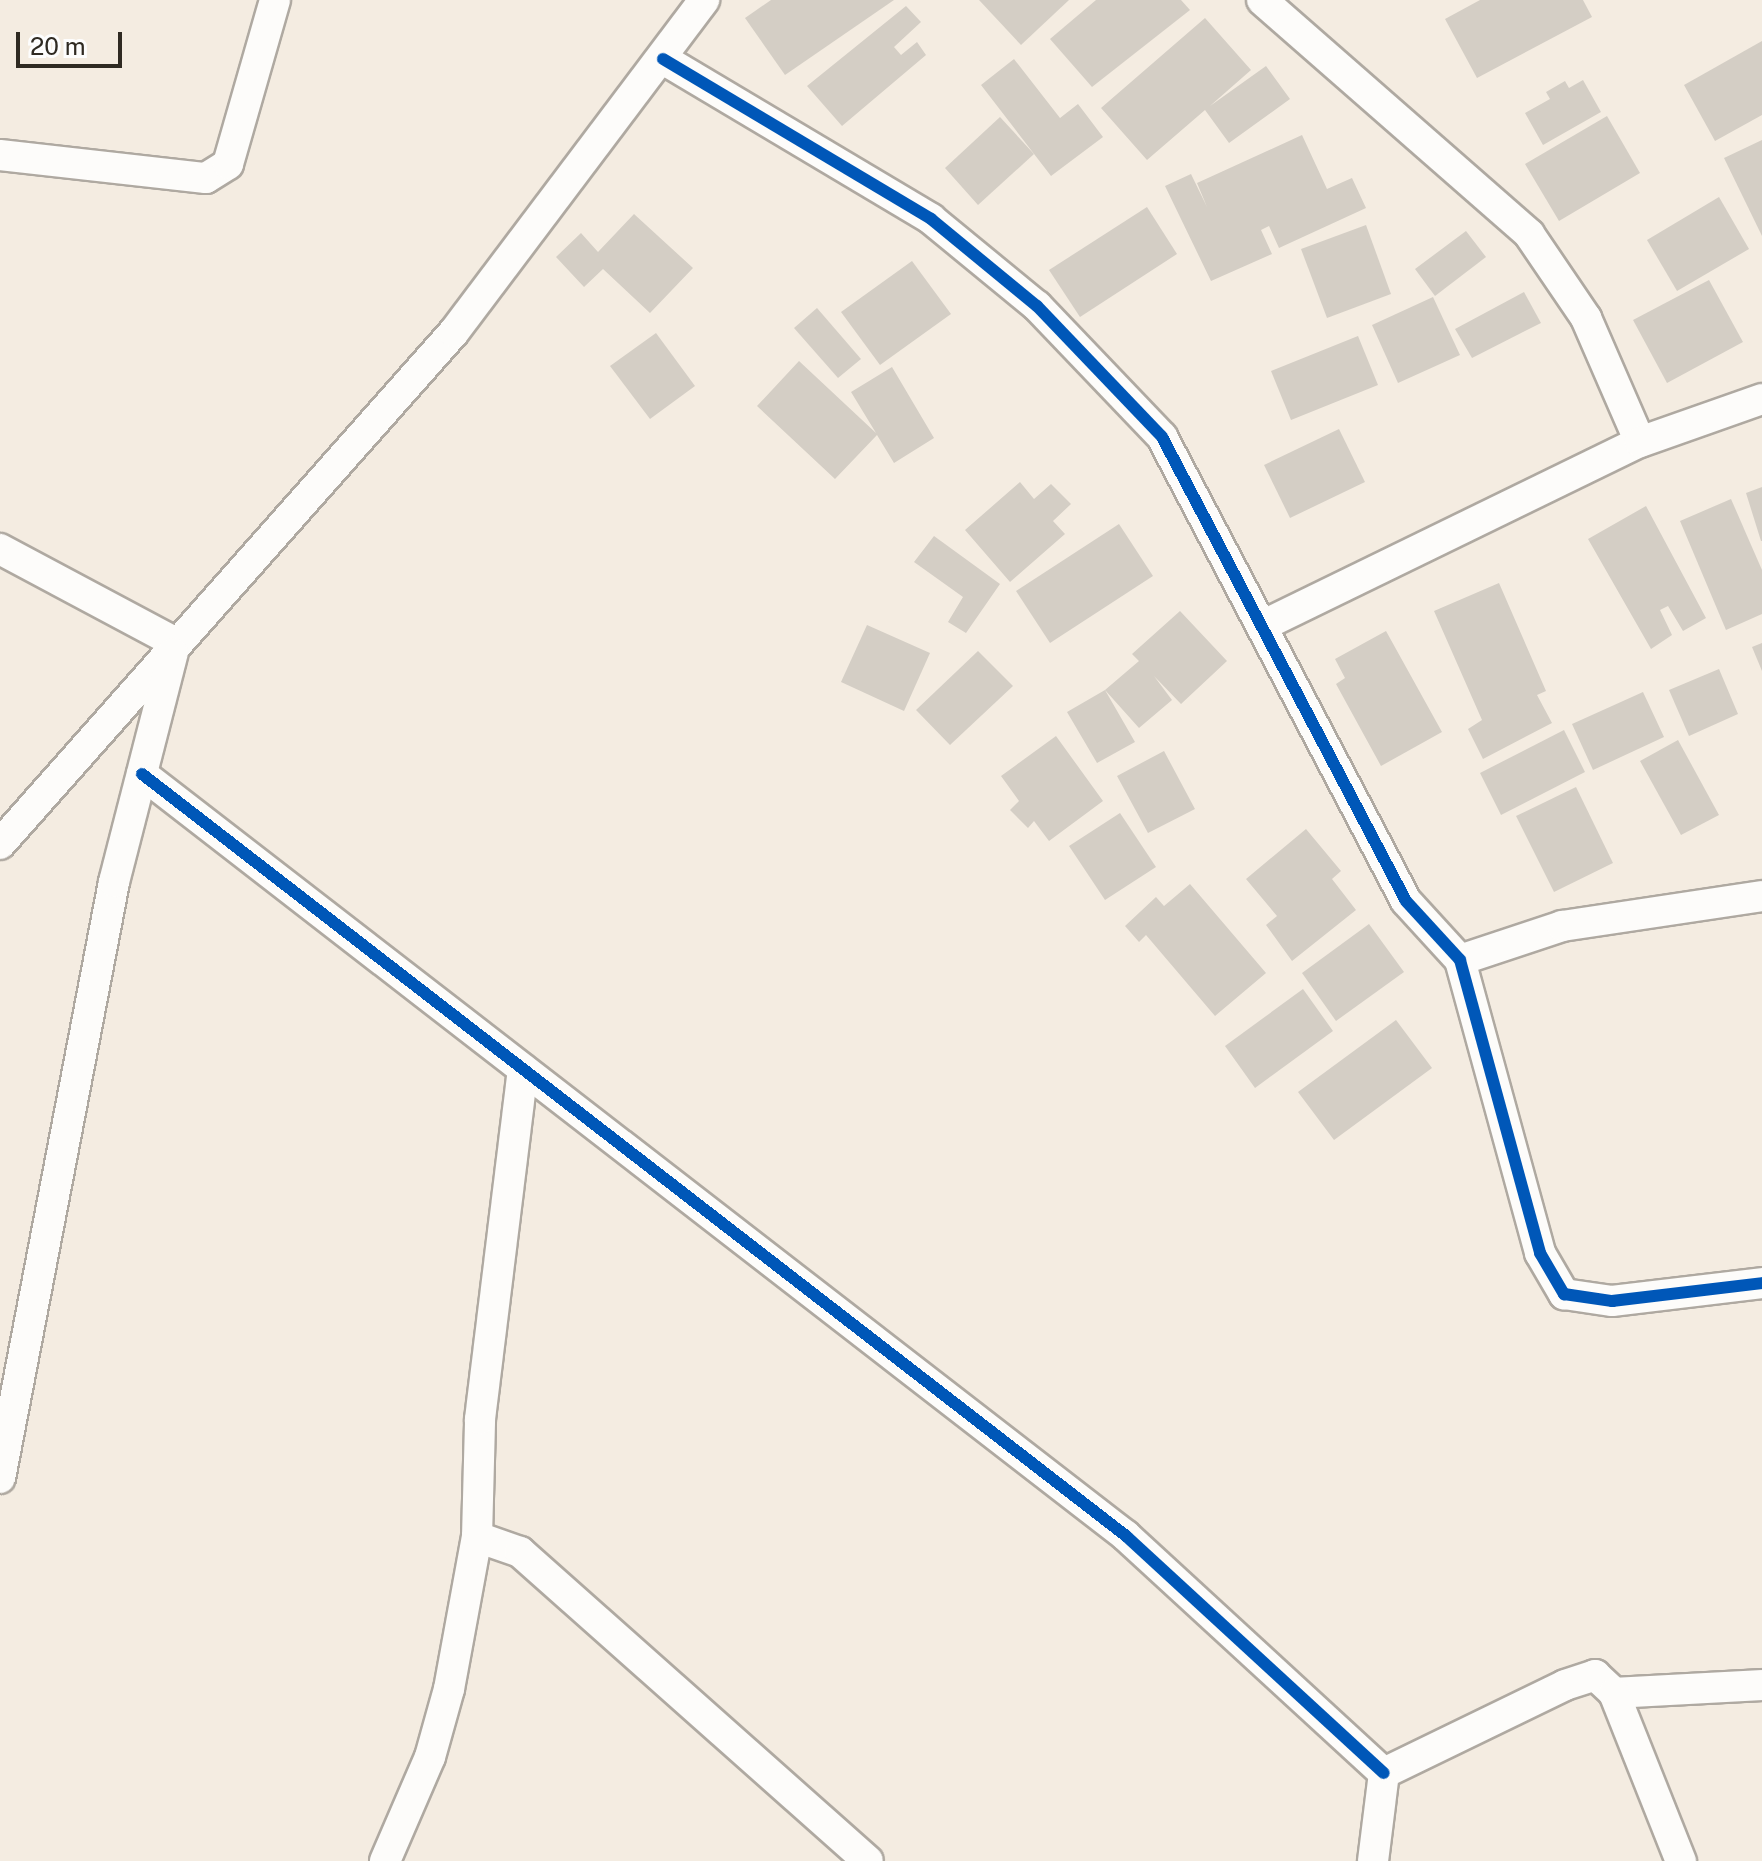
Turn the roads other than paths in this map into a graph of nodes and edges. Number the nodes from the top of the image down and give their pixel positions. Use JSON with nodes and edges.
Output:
{"nodes":[{"id":1,"x":275,"y":0,"type":"edge"},
{"id":2,"x":704,"y":0,"type":"edge"},
{"id":3,"x":1262,"y":0,"type":"edge"},
{"id":4,"x":663,"y":59,"type":"junction"},
{"id":5,"x":0,"y":155,"type":"edge"},
{"id":6,"x":1762,"y":399,"type":"edge"},
{"id":7,"x":1640,"y":442,"type":"junction"},
{"id":8,"x":0,"y":549,"type":"edge"},
{"id":9,"x":1264,"y":625,"type":"junction"},
{"id":10,"x":176,"y":643,"type":"junction"},
{"id":11,"x":142,"y":774,"type":"junction"},
{"id":12,"x":0,"y":844,"type":"edge"},
{"id":13,"x":1762,"y":896,"type":"edge"},
{"id":14,"x":1460,"y":960,"type":"junction"},
{"id":15,"x":523,"y":1070,"type":"junction"},
{"id":16,"x":1762,"y":1283,"type":"edge"},
{"id":17,"x":0,"y":1478,"type":"edge"},
{"id":18,"x":477,"y":1537,"type":"junction"},
{"id":19,"x":1762,"y":1685,"type":"edge"},
{"id":20,"x":1614,"y":1693,"type":"junction"},
{"id":21,"x":1384,"y":1773,"type":"junction"},
{"id":22,"x":385,"y":1861,"type":"edge"},
{"id":23,"x":868,"y":1861,"type":"edge"},
{"id":24,"x":1373,"y":1861,"type":"edge"},
{"id":25,"x":1681,"y":1861,"type":"edge"}],
"edges":[{"from":1,"to":5,"type":"street"},
{"from":2,"to":4,"type":"street"},
{"from":3,"to":7,"type":"street"},
{"from":4,"to":9,"type":"street"},
{"from":4,"to":10,"type":"street"},
{"from":6,"to":7,"type":"street"},
{"from":7,"to":9,"type":"street"},
{"from":8,"to":10,"type":"street"},
{"from":9,"to":14,"type":"street"},
{"from":10,"to":11,"type":"street"},
{"from":10,"to":12,"type":"street"},
{"from":11,"to":15,"type":"street"},
{"from":11,"to":17,"type":"street"},
{"from":13,"to":14,"type":"street"},
{"from":14,"to":16,"type":"street"},
{"from":15,"to":18,"type":"street"},
{"from":15,"to":21,"type":"street"},
{"from":18,"to":22,"type":"street"},
{"from":18,"to":23,"type":"street"},
{"from":19,"to":20,"type":"street"},
{"from":20,"to":21,"type":"street"},
{"from":20,"to":25,"type":"street"},
{"from":21,"to":24,"type":"street"}]}
